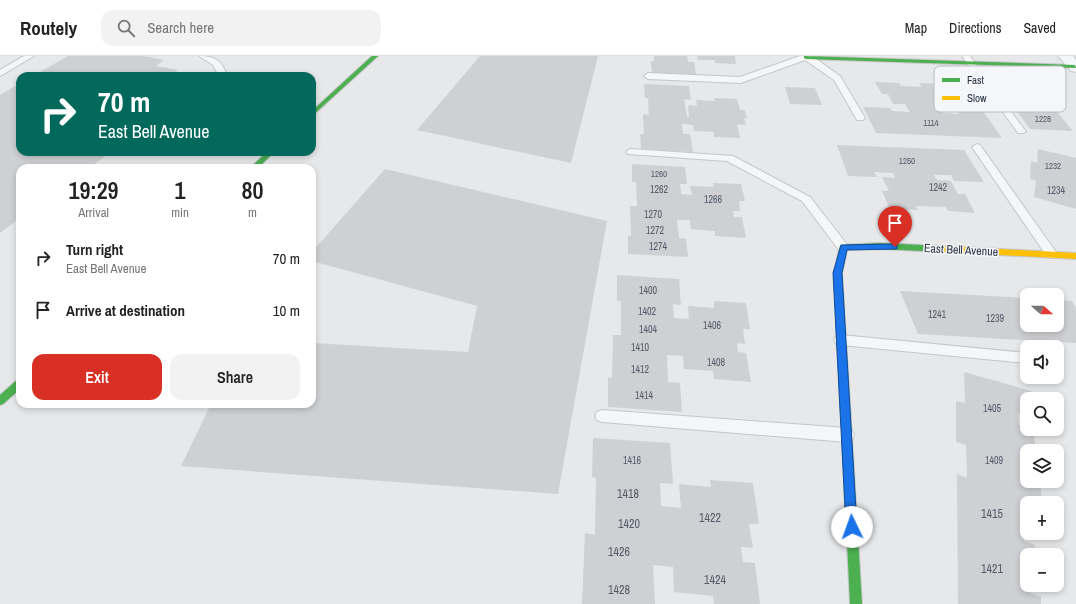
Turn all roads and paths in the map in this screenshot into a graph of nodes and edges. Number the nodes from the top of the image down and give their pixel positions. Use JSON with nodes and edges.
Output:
{"nodes":[{"id":1,"x":30,"y":56,"type":"edge"},
{"id":2,"x":203,"y":56,"type":"edge"},
{"id":3,"x":376,"y":56,"type":"edge"},
{"id":4,"x":807,"y":56,"type":"edge"},
{"id":5,"x":1065,"y":56,"type":"edge"},
{"id":6,"x":968,"y":59,"type":"edge"},
{"id":7,"x":1062,"y":66,"type":"edge"},
{"id":8,"x":1066,"y":66,"type":"edge"},
{"id":9,"x":1076,"y":67,"type":"edge"},
{"id":10,"x":222,"y":72,"type":"edge"},
{"id":11,"x":0,"y":73,"type":"edge"},
{"id":12,"x":648,"y":76,"type":"dead end"},
{"id":13,"x":316,"y":110,"type":"edge"},
{"id":14,"x":1007,"y":112,"type":"edge"},
{"id":15,"x":860,"y":118,"type":"dead end"},
{"id":16,"x":1021,"y":131,"type":"dead end"},
{"id":17,"x":977,"y":148,"type":"dead end"},
{"id":18,"x":631,"y":152,"type":"dead end"},
{"id":19,"x":267,"y":156,"type":"edge"},
{"id":20,"x":258,"y":164,"type":"edge"},
{"id":21,"x":843,"y":247,"type":"junction"},
{"id":22,"x":1052,"y":255,"type":"junction"},
{"id":23,"x":1076,"y":256,"type":"edge"},
{"id":24,"x":841,"y":340,"type":"junction"},
{"id":25,"x":1020,"y":357,"type":"edge"},
{"id":26,"x":16,"y":386,"type":"edge"},
{"id":27,"x":2,"y":397,"type":"edge"},
{"id":28,"x":602,"y":416,"type":"dead end"},
{"id":29,"x":847,"y":435,"type":"junction"},
{"id":30,"x":856,"y":604,"type":"edge"}],
"edges":[{"from":1,"to":11,"type":"lane"},
{"from":2,"to":10,"type":"lane"},
{"from":3,"to":13,"type":"street"},
{"from":4,"to":6,"type":"street"},
{"from":4,"to":12,"type":"lane"},
{"from":4,"to":15,"type":"lane"},
{"from":5,"to":9,"type":"street"},
{"from":6,"to":7,"type":"street"},
{"from":8,"to":9,"type":"street"},
{"from":14,"to":16,"type":"lane"},
{"from":17,"to":22,"type":"lane"},
{"from":18,"to":21,"type":"lane"},
{"from":19,"to":20,"type":"street"},
{"from":21,"to":22,"type":"street","name":"East Bell Avenue"},
{"from":21,"to":24,"type":"street"},
{"from":22,"to":23,"type":"street","name":"East Bell Avenue"},
{"from":24,"to":25,"type":"lane"},
{"from":24,"to":29,"type":"street"},
{"from":26,"to":27,"type":"street"},
{"from":28,"to":29,"type":"lane"},
{"from":29,"to":30,"type":"street"}]}
